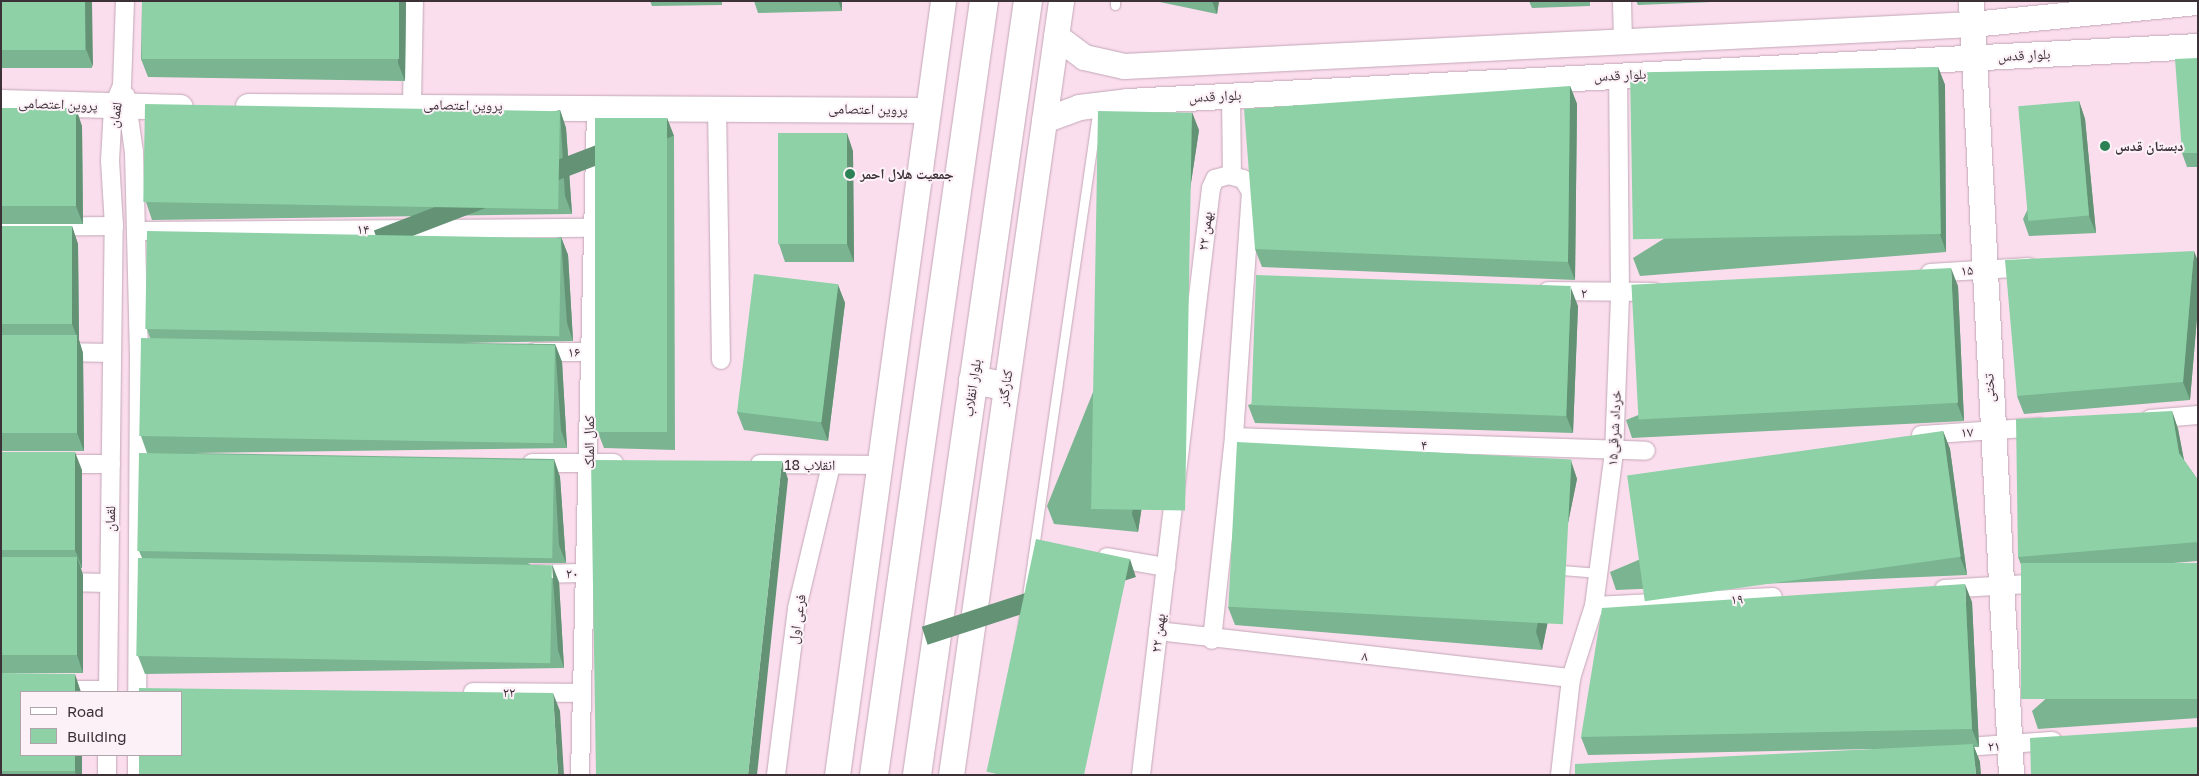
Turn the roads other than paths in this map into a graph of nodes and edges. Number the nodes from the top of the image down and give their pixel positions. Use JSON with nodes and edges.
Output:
{"nodes":[{"id":1,"x":125,"y":1,"type":"edge"},
{"id":2,"x":414,"y":1,"type":"edge"},
{"id":3,"x":943,"y":1,"type":"edge"},
{"id":4,"x":984,"y":1,"type":"edge"},
{"id":5,"x":1028,"y":1,"type":"edge"},
{"id":6,"x":1061,"y":1,"type":"edge"},
{"id":7,"x":1622,"y":1,"type":"edge"},
{"id":8,"x":2198,"y":2,"type":"edge"},
{"id":9,"x":1972,"y":12,"type":"edge"},
{"id":10,"x":1056,"y":36,"type":"junction"},
{"id":11,"x":1623,"y":41,"type":"junction"},
{"id":12,"x":2198,"y":46,"type":"edge"},
{"id":13,"x":1974,"y":57,"type":"junction"},
{"id":14,"x":1231,"y":61,"type":"junction"},
{"id":15,"x":1618,"y":76,"type":"junction"},
{"id":16,"x":1231,"y":95,"type":"junction"},
{"id":17,"x":122,"y":100,"type":"junction"},
{"id":18,"x":1,"y":102,"type":"edge"},
{"id":19,"x":412,"y":104,"type":"junction"},
{"id":20,"x":1099,"y":104,"type":"junction"},
{"id":21,"x":596,"y":108,"type":"junction"},
{"id":22,"x":717,"y":108,"type":"junction"},
{"id":23,"x":925,"y":110,"type":"junction"},
{"id":24,"x":1044,"y":120,"type":"junction"},
{"id":25,"x":1232,"y":175,"type":"junction"},
{"id":26,"x":114,"y":226,"type":"junction"},
{"id":27,"x":1,"y":227,"type":"edge"},
{"id":28,"x":591,"y":228,"type":"junction"},
{"id":29,"x":136,"y":231,"type":"junction"},
{"id":30,"x":2052,"y":266,"type":"edge"},
{"id":31,"x":1984,"y":269,"type":"junction"},
{"id":32,"x":1916,"y":274,"type":"edge"},
{"id":33,"x":1248,"y":275,"type":"junction"},
{"id":34,"x":1268,"y":276,"type":"edge"},
{"id":35,"x":1532,"y":290,"type":"edge"},
{"id":36,"x":1670,"y":291,"type":"edge"},
{"id":37,"x":1620,"y":294,"type":"junction"},
{"id":38,"x":38,"y":352,"type":"edge"},
{"id":39,"x":520,"y":352,"type":"edge"},
{"id":40,"x":589,"y":352,"type":"junction"},
{"id":41,"x":112,"y":353,"type":"junction"},
{"id":42,"x":139,"y":354,"type":"junction"},
{"id":43,"x":157,"y":354,"type":"edge"},
{"id":44,"x":721,"y":360,"type":"dead end"},
{"id":45,"x":973,"y":380,"type":"junction"},
{"id":46,"x":1005,"y":386,"type":"junction"},
{"id":47,"x":2198,"y":415,"type":"edge"},
{"id":48,"x":2129,"y":420,"type":"edge"},
{"id":49,"x":2060,"y":425,"type":"edge"},
{"id":50,"x":1991,"y":430,"type":"junction"},
{"id":51,"x":1902,"y":436,"type":"edge"},
{"id":52,"x":1234,"y":437,"type":"junction"},
{"id":53,"x":1664,"y":450,"type":"edge"},
{"id":54,"x":1614,"y":453,"type":"junction"},
{"id":55,"x":589,"y":462,"type":"junction"},
{"id":56,"x":511,"y":463,"type":"edge"},
{"id":57,"x":636,"y":463,"type":"edge"},
{"id":58,"x":41,"y":464,"type":"edge"},
{"id":59,"x":111,"y":464,"type":"junction"},
{"id":60,"x":742,"y":464,"type":"edge"},
{"id":61,"x":138,"y":465,"type":"junction"},
{"id":62,"x":158,"y":465,"type":"edge"},
{"id":63,"x":831,"y":465,"type":"junction"},
{"id":64,"x":882,"y":465,"type":"junction"},
{"id":65,"x":1035,"y":545,"type":"junction"},
{"id":66,"x":1054,"y":548,"type":"edge"},
{"id":67,"x":1091,"y":554,"type":"edge"},
{"id":68,"x":1166,"y":567,"type":"junction"},
{"id":69,"x":1541,"y":568,"type":"edge"},
{"id":70,"x":586,"y":573,"type":"junction"},
{"id":71,"x":1599,"y":573,"type":"junction"},
{"id":72,"x":516,"y":574,"type":"edge"},
{"id":73,"x":138,"y":576,"type":"junction"},
{"id":74,"x":158,"y":576,"type":"edge"},
{"id":75,"x":40,"y":581,"type":"edge"},
{"id":76,"x":2060,"y":581,"type":"edge"},
{"id":77,"x":109,"y":583,"type":"junction"},
{"id":78,"x":2001,"y":586,"type":"junction"},
{"id":79,"x":1922,"y":590,"type":"edge"},
{"id":80,"x":1792,"y":596,"type":"edge"},
{"id":81,"x":1594,"y":606,"type":"junction"},
{"id":82,"x":1158,"y":631,"type":"junction"},
{"id":83,"x":1212,"y":640,"type":"junction"},
{"id":84,"x":1572,"y":678,"type":"junction"},
{"id":85,"x":40,"y":690,"type":"edge"},
{"id":86,"x":157,"y":690,"type":"edge"},
{"id":87,"x":108,"y":691,"type":"edge"},
{"id":88,"x":137,"y":691,"type":"edge"},
{"id":89,"x":452,"y":692,"type":"edge"},
{"id":90,"x":580,"y":693,"type":"junction"},
{"id":91,"x":882,"y":717,"type":"junction"},
{"id":92,"x":924,"y":723,"type":"junction"},
{"id":93,"x":2069,"y":740,"type":"edge"},
{"id":94,"x":2009,"y":745,"type":"junction"},
{"id":95,"x":1929,"y":749,"type":"edge"},
{"id":96,"x":107,"y":756,"type":"edge"},
{"id":97,"x":137,"y":756,"type":"edge"},
{"id":98,"x":1580,"y":764,"type":"edge"},
{"id":99,"x":1560,"y":770,"type":"edge"},
{"id":100,"x":107,"y":775,"type":"edge"},
{"id":101,"x":137,"y":775,"type":"edge"},
{"id":102,"x":580,"y":775,"type":"edge"},
{"id":103,"x":776,"y":775,"type":"edge"},
{"id":104,"x":837,"y":775,"type":"edge"},
{"id":105,"x":874,"y":775,"type":"edge"},
{"id":106,"x":917,"y":775,"type":"edge"},
{"id":107,"x":951,"y":775,"type":"edge"},
{"id":108,"x":1001,"y":775,"type":"edge"},
{"id":109,"x":1141,"y":775,"type":"edge"},
{"id":110,"x":2011,"y":775,"type":"edge"}],
"edges":[{"from":1,"to":17,"type":"street"},
{"from":2,"to":19,"type":"street"},
{"from":3,"to":23,"type":"main road"},
{"from":4,"to":91,"type":"main road"},
{"from":5,"to":45,"type":"main road","name":"بلوار انقلاب"},
{"from":6,"to":10,"type":"main road","name":"کنارگذر"},
{"from":7,"to":11,"type":"street"},
{"from":8,"to":9,"type":"main road"},
{"from":9,"to":11,"type":"main road"},
{"from":9,"to":13,"type":"main road","name":"تختی"},
{"from":10,"to":14,"type":"main road"},
{"from":10,"to":24,"type":"main road","name":"کنارگذر"},
{"from":11,"to":14,"type":"main road"},
{"from":12,"to":13,"type":"main road","name":"بلوار قدس"},
{"from":13,"to":15,"type":"main road","name":"بلوار قدس"},
{"from":13,"to":31,"type":"main road","name":"تختی"},
{"from":14,"to":16,"type":"main road"},
{"from":15,"to":16,"type":"main road","name":"بلوار قدس"},
{"from":15,"to":37,"type":"street","name":"۱۵خرداد شرقی"},
{"from":16,"to":20,"type":"main road","name":"بلوار قدس"},
{"from":16,"to":25,"type":"street"},
{"from":17,"to":18,"type":"main road","name":"پروین اعتصامی"},
{"from":17,"to":19,"type":"main road","name":"پروین اعتصامی"},
{"from":17,"to":26,"type":"street","name":"لقمان"},
{"from":17,"to":29,"type":"street","name":"لقمان"},
{"from":19,"to":21,"type":"main road","name":"پروین اعتصامی"},
{"from":20,"to":24,"type":"main road","name":"بلوار قدس"},
{"from":20,"to":65,"type":"lane"},
{"from":21,"to":22,"type":"main road","name":"پروین اعتصامی"},
{"from":21,"to":28,"type":"street","name":"کمال الملک"},
{"from":22,"to":23,"type":"main road","name":"پروین اعتصامی"},
{"from":22,"to":44,"type":"street"},
{"from":23,"to":64,"type":"main road"},
{"from":24,"to":46,"type":"main road","name":"کنارگذر"},
{"from":25,"to":33,"type":"street"},
{"from":25,"to":68,"type":"street","name":"۲۲ بهمن"},
{"from":26,"to":27,"type":"street"},
{"from":26,"to":41,"type":"street","name":"لقمان"},
{"from":28,"to":29,"type":"street","name":"۱۴"},
{"from":28,"to":40,"type":"street","name":"کمال الملک"},
{"from":29,"to":42,"type":"street","name":"لقمان"},
{"from":30,"to":31,"type":"street","name":"۱۵"},
{"from":31,"to":32,"type":"street","name":"۱۵"},
{"from":31,"to":50,"type":"main road","name":"تختی"},
{"from":33,"to":34,"type":"street"},
{"from":33,"to":52,"type":"street"},
{"from":35,"to":37,"type":"street","name":"۲"},
{"from":36,"to":37,"type":"street"},
{"from":37,"to":54,"type":"street","name":"۱۵خرداد شرقی"},
{"from":38,"to":41,"type":"street"},
{"from":39,"to":40,"type":"street","name":"۱۶"},
{"from":40,"to":55,"type":"street","name":"کمال الملک"},
{"from":41,"to":59,"type":"street","name":"لقمان"},
{"from":42,"to":43,"type":"street"},
{"from":42,"to":61,"type":"street","name":"لقمان"},
{"from":45,"to":46,"type":"main road"},
{"from":45,"to":92,"type":"main road","name":"بلوار انقلاب"},
{"from":46,"to":107,"type":"main road","name":"کنارگذر"},
{"from":47,"to":48,"type":"street"},
{"from":49,"to":50,"type":"street","name":"۱۷"},
{"from":50,"to":51,"type":"street","name":"۱۷"},
{"from":50,"to":78,"type":"main road","name":"تختی"},
{"from":52,"to":54,"type":"street","name":"۴"},
{"from":52,"to":83,"type":"street"},
{"from":53,"to":54,"type":"street"},
{"from":54,"to":71,"type":"street","name":"۱۵خرداد شرقی"},
{"from":55,"to":56,"type":"street"},
{"from":55,"to":57,"type":"street"},
{"from":55,"to":70,"type":"street","name":"کمال الملک"},
{"from":58,"to":59,"type":"street"},
{"from":59,"to":77,"type":"street","name":"لقمان"},
{"from":60,"to":63,"type":"street","name":"انقلاب 18"},
{"from":61,"to":62,"type":"street"},
{"from":61,"to":73,"type":"street","name":"لقمان"},
{"from":63,"to":64,"type":"street","name":"انقلاب 18"},
{"from":63,"to":103,"type":"street","name":"فرعی اول"},
{"from":64,"to":104,"type":"main road"},
{"from":65,"to":66,"type":"street"},
{"from":65,"to":108,"type":"lane"},
{"from":67,"to":68,"type":"street"},
{"from":68,"to":82,"type":"street","name":"۲۲ بهمن"},
{"from":69,"to":71,"type":"lane"},
{"from":70,"to":72,"type":"street","name":"۲۰"},
{"from":70,"to":90,"type":"street","name":"کمال الملک"},
{"from":71,"to":81,"type":"street","name":"۱۵خرداد شرقی"},
{"from":73,"to":74,"type":"street"},
{"from":73,"to":88,"type":"street","name":"لقمان"},
{"from":75,"to":77,"type":"street"},
{"from":76,"to":78,"type":"street"},
{"from":77,"to":87,"type":"street","name":"لقمان"},
{"from":78,"to":79,"type":"street"},
{"from":78,"to":94,"type":"main road","name":"تختی"},
{"from":80,"to":81,"type":"street","name":"۱۹"},
{"from":81,"to":84,"type":"street","name":"۱۵خرداد شرقی"},
{"from":82,"to":83,"type":"street","name":"۸"},
{"from":82,"to":109,"type":"street","name":"۲۲ بهمن"},
{"from":83,"to":84,"type":"street","name":"۸"},
{"from":84,"to":99,"type":"street","name":"۱۵خرداد شرقی"},
{"from":85,"to":87,"type":"street"},
{"from":86,"to":88,"type":"street"},
{"from":89,"to":90,"type":"street","name":"۲۲"},
{"from":90,"to":102,"type":"street","name":"کمال الملک"},
{"from":91,"to":92,"type":"main road"},
{"from":91,"to":105,"type":"main road"},
{"from":92,"to":106,"type":"main road","name":"بلوار انقلاب"},
{"from":93,"to":94,"type":"street","name":"۲۱"},
{"from":94,"to":95,"type":"street","name":"۲۱"},
{"from":94,"to":110,"type":"main road","name":"تختی"},
{"from":96,"to":100,"type":"street"},
{"from":97,"to":101,"type":"street"},
{"from":98,"to":99,"type":"street"}]}
